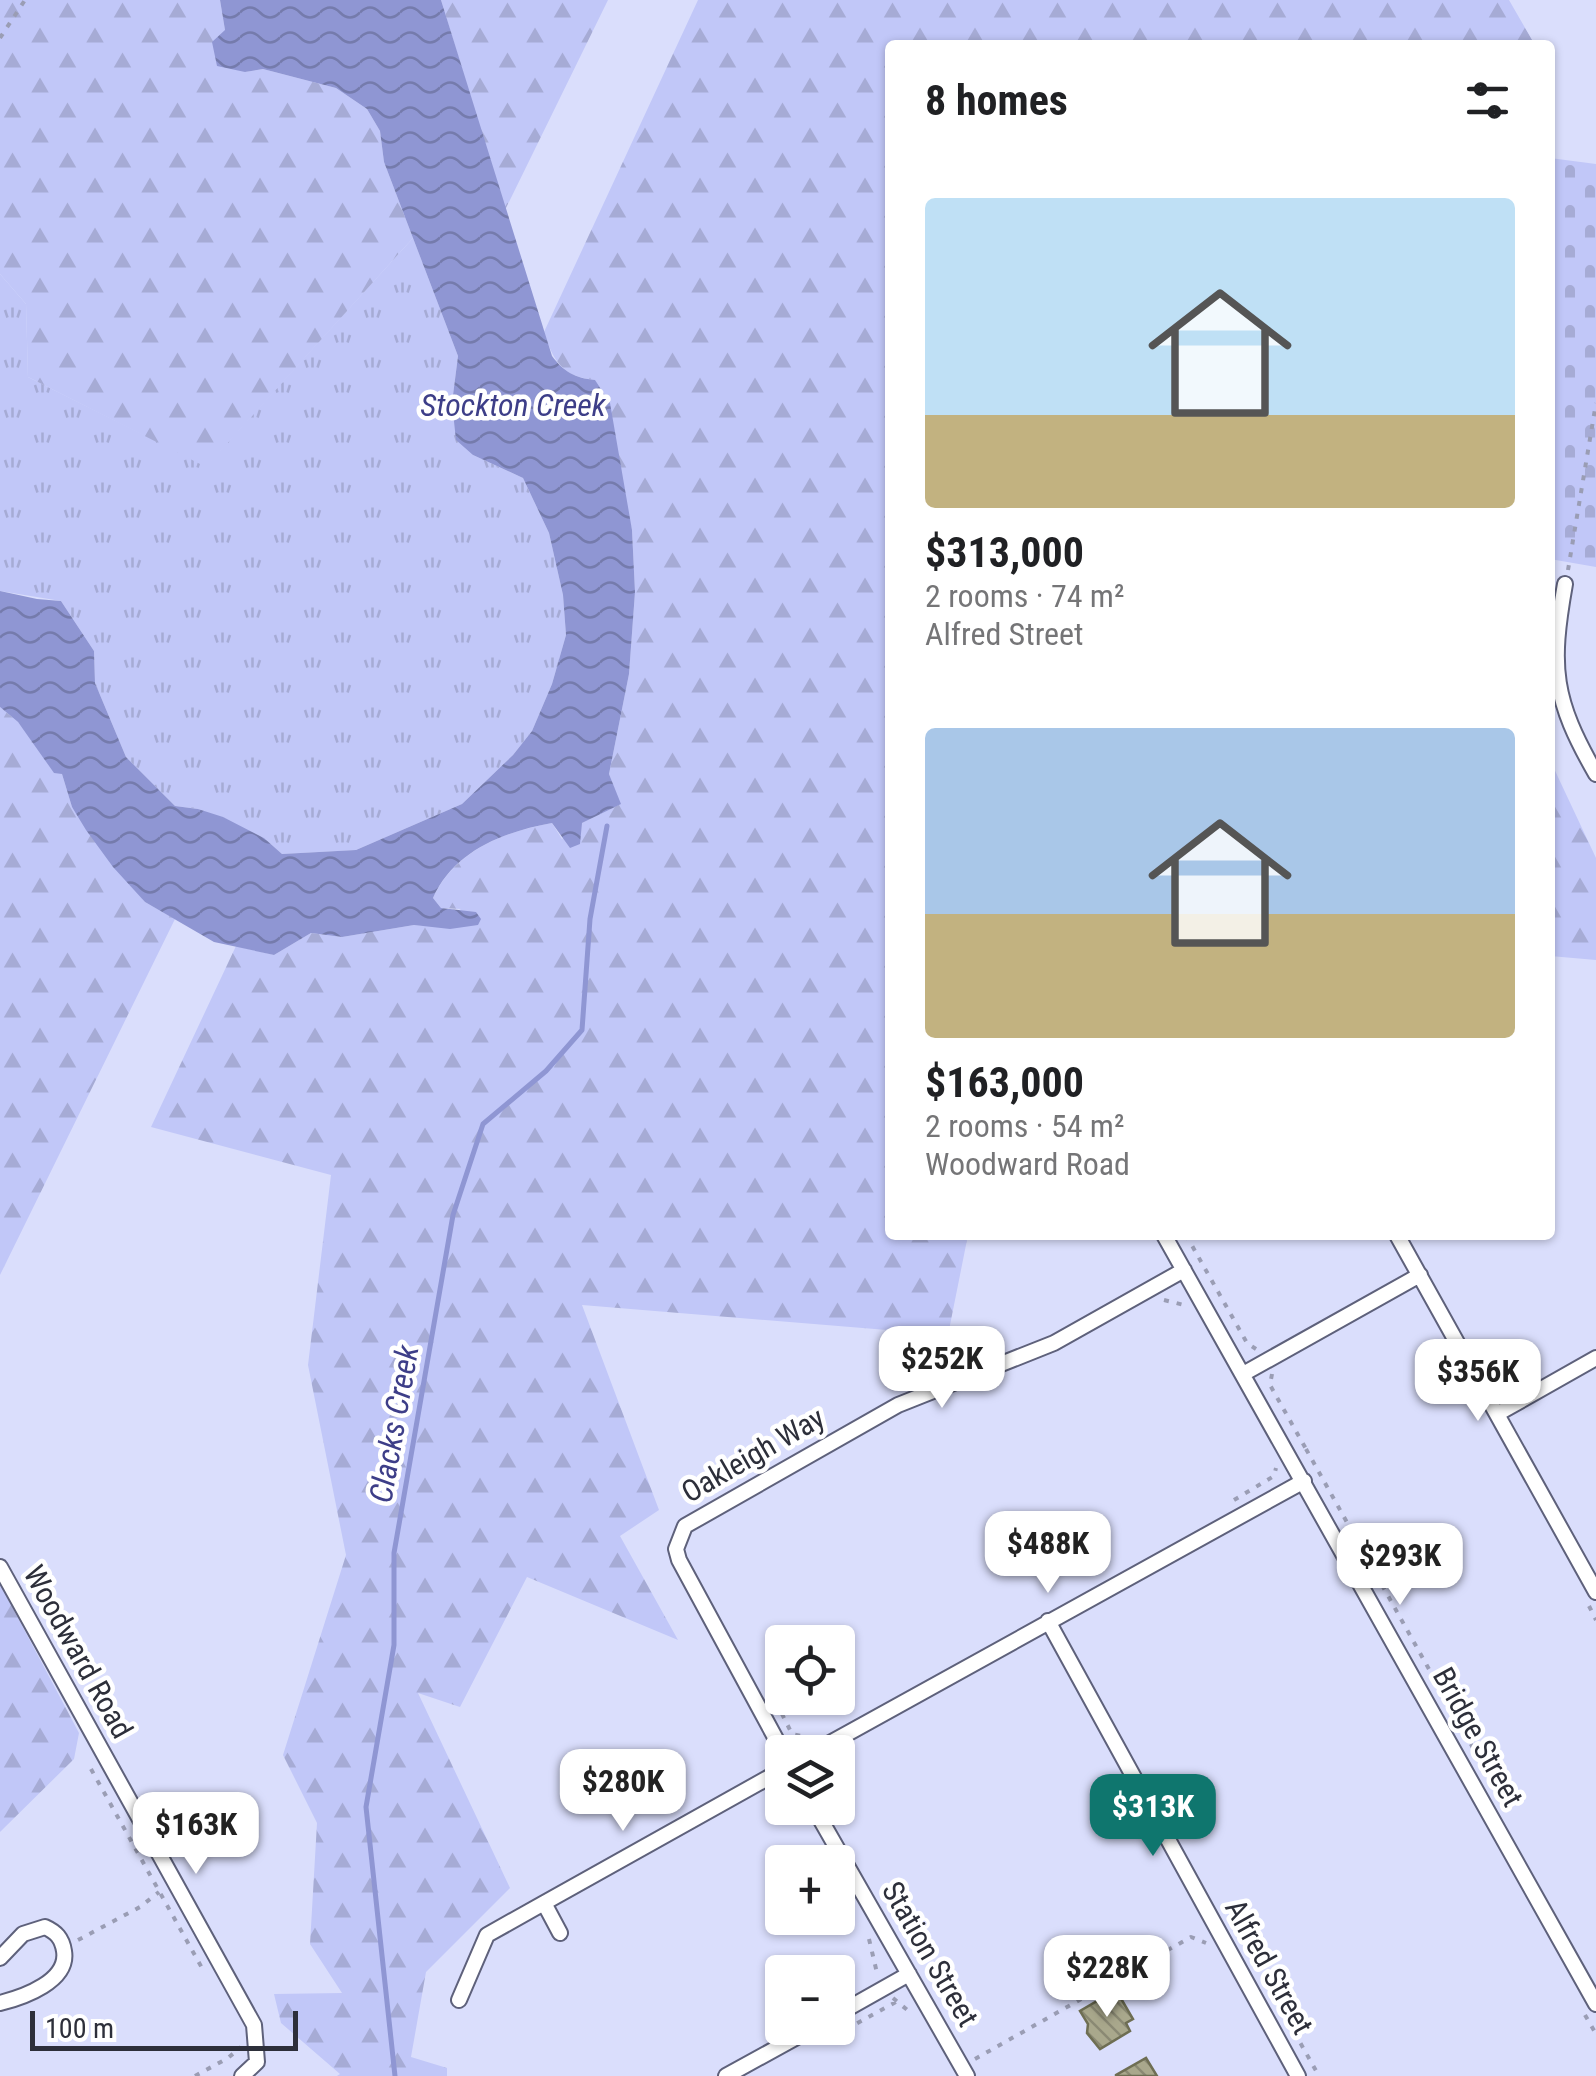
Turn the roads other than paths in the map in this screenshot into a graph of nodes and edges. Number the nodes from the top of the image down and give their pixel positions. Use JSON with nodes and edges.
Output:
{"nodes":[{"id":1,"x":1565,"y":584,"type":"road end"},
{"id":2,"x":1596,"y":774,"type":"edge"},
{"id":3,"x":1167,"y":1240,"type":"edge"},
{"id":4,"x":1400,"y":1240,"type":"edge"},
{"id":5,"x":1184,"y":1270,"type":"junction"},
{"id":6,"x":1420,"y":1275,"type":"junction"},
{"id":7,"x":1596,"y":1358,"type":"edge"},
{"id":8,"x":1244,"y":1374,"type":"junction"},
{"id":9,"x":1497,"y":1414,"type":"junction"},
{"id":10,"x":1304,"y":1481,"type":"junction"},
{"id":11,"x":0,"y":1567,"type":"edge"},
{"id":12,"x":1596,"y":1592,"type":"edge"},
{"id":13,"x":1048,"y":1621,"type":"junction"},
{"id":14,"x":774,"y":1735,"type":"edge"},
{"id":15,"x":846,"y":1735,"type":"edge"},
{"id":16,"x":765,"y":1780,"type":"edge"},
{"id":17,"x":824,"y":1825,"type":"edge"},
{"id":18,"x":544,"y":1903,"type":"junction"},
{"id":19,"x":560,"y":1933,"type":"dead end"},
{"id":20,"x":0,"y":1958,"type":"edge"},
{"id":21,"x":910,"y":1974,"type":"junction"},
{"id":22,"x":459,"y":2000,"type":"dead end"},
{"id":23,"x":0,"y":2003,"type":"edge"},
{"id":24,"x":1596,"y":2004,"type":"edge"},
{"id":25,"x":855,"y":2005,"type":"edge"},
{"id":26,"x":782,"y":2045,"type":"edge"},
{"id":27,"x":964,"y":2071,"type":"edge"},
{"id":28,"x":242,"y":2076,"type":"edge"},
{"id":29,"x":726,"y":2076,"type":"edge"},
{"id":30,"x":1298,"y":2076,"type":"edge"}],
"edges":[{"from":1,"to":2,"type":"street"},
{"from":3,"to":5,"type":"street","name":"Bridge Street"},
{"from":4,"to":6,"type":"street"},
{"from":5,"to":8,"type":"street","name":"Bridge Street"},
{"from":5,"to":14,"type":"street","name":"Oakleigh Way"},
{"from":6,"to":8,"type":"street"},
{"from":6,"to":9,"type":"street"},
{"from":7,"to":9,"type":"street"},
{"from":8,"to":10,"type":"street","name":"Bridge Street"},
{"from":9,"to":12,"type":"street"},
{"from":10,"to":13,"type":"street"},
{"from":10,"to":24,"type":"street","name":"Bridge Street"},
{"from":11,"to":28,"type":"street","name":"Woodward Road"},
{"from":13,"to":15,"type":"street"},
{"from":13,"to":30,"type":"street","name":"Alfred Street"},
{"from":16,"to":18,"type":"street"},
{"from":17,"to":21,"type":"street","name":"Station Street"},
{"from":18,"to":19,"type":"street"},
{"from":18,"to":22,"type":"street"},
{"from":20,"to":23,"type":"street"},
{"from":21,"to":25,"type":"street"},
{"from":21,"to":27,"type":"street","name":"Station Street"},
{"from":26,"to":29,"type":"street"}]}
